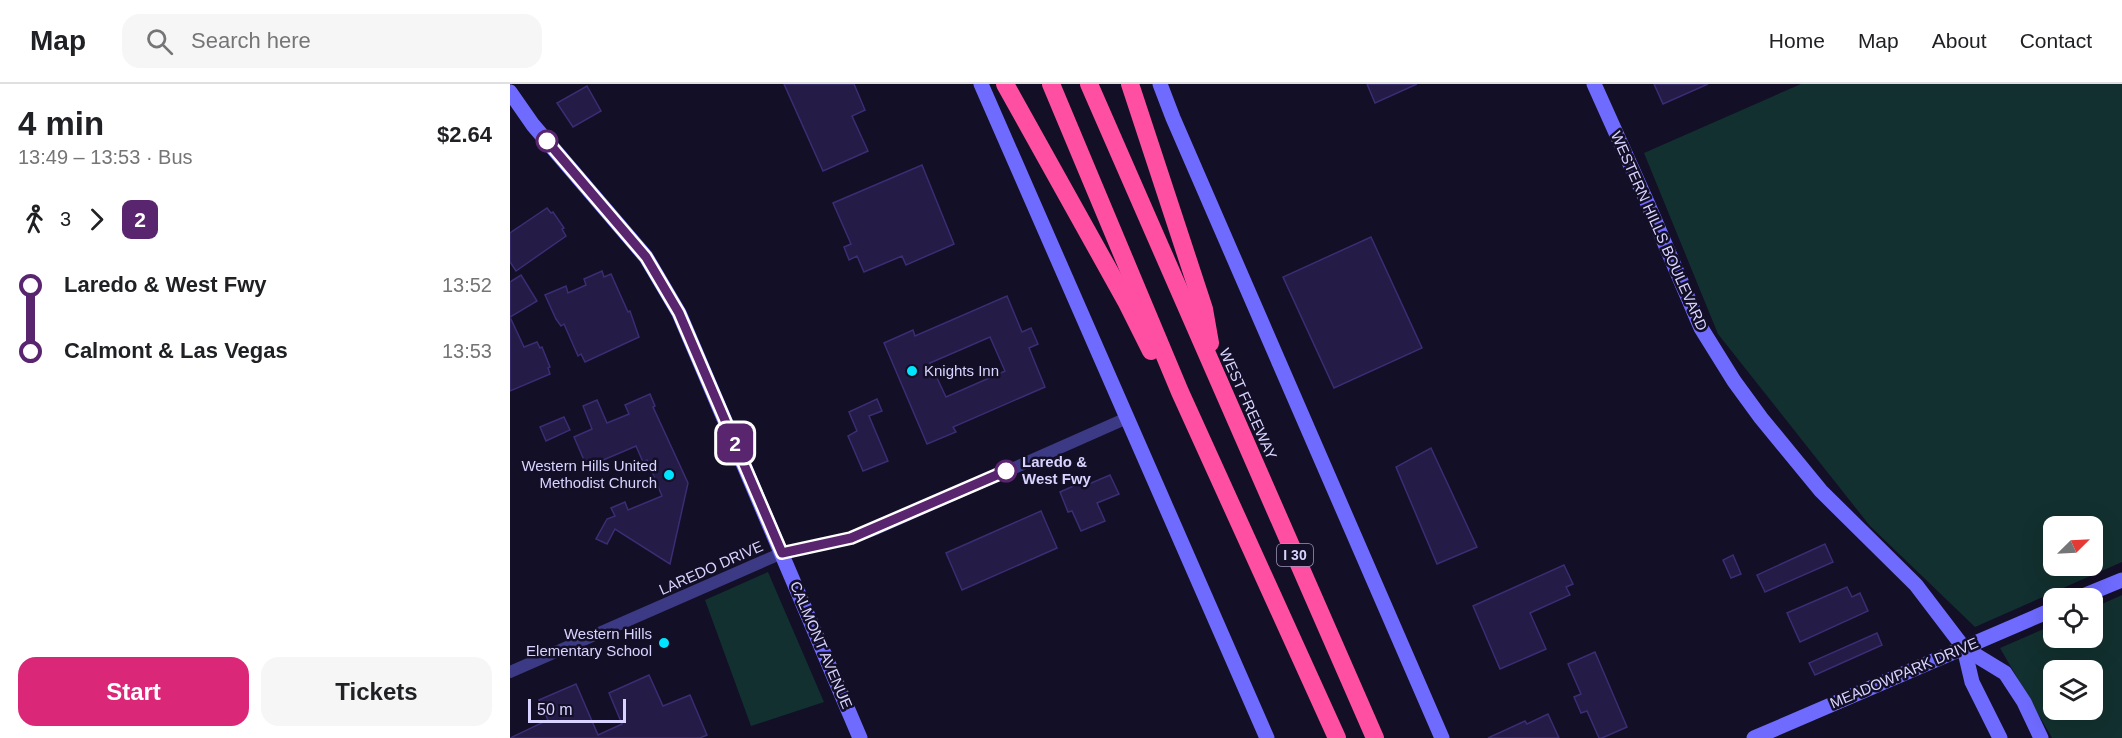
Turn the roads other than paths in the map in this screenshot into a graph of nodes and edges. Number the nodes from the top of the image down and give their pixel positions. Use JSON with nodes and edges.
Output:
{"nodes":[{"id":1,"x":981,"y":84,"type":"edge"},
{"id":2,"x":1005,"y":84,"type":"edge"},
{"id":3,"x":1051,"y":84,"type":"edge"},
{"id":4,"x":1089,"y":84,"type":"edge"},
{"id":5,"x":1130,"y":84,"type":"edge"},
{"id":6,"x":1160,"y":84,"type":"edge"},
{"id":7,"x":1594,"y":84,"type":"edge"},
{"id":8,"x":510,"y":92,"type":"edge"},
{"id":9,"x":1214,"y":372,"type":"junction"},
{"id":10,"x":1180,"y":392,"type":"junction"},
{"id":11,"x":1127,"y":418,"type":"junction"},
{"id":12,"x":782,"y":553,"type":"junction"},
{"id":13,"x":2122,"y":580,"type":"edge"},
{"id":14,"x":2102,"y":588,"type":"edge"},
{"id":15,"x":2043,"y":614,"type":"edge"},
{"id":16,"x":1964,"y":648,"type":"junction"},
{"id":17,"x":510,"y":672,"type":"edge"},
{"id":18,"x":860,"y":738,"type":"edge"},
{"id":19,"x":1267,"y":738,"type":"edge"},
{"id":20,"x":1337,"y":738,"type":"edge"},
{"id":21,"x":1375,"y":738,"type":"edge"},
{"id":22,"x":1442,"y":738,"type":"edge"},
{"id":23,"x":1754,"y":738,"type":"edge"},
{"id":24,"x":2000,"y":738,"type":"edge"},
{"id":25,"x":2041,"y":738,"type":"edge"}],
"edges":[{"from":1,"to":11,"type":"main road"},
{"from":2,"to":10,"type":"highway"},
{"from":3,"to":10,"type":"highway","number":"I 30"},
{"from":4,"to":9,"type":"highway","name":"WEST FREEWAY","number":"I 30"},
{"from":5,"to":9,"type":"highway"},
{"from":6,"to":22,"type":"main road"},
{"from":7,"to":16,"type":"main road","name":"WESTERN HILLS BOULEVARD"},
{"from":8,"to":12,"type":"main road","name":"CALMONT AVENUE"},
{"from":9,"to":21,"type":"highway","name":"WEST FREEWAY","number":"I 30"},
{"from":10,"to":20,"type":"highway","number":"I 30"},
{"from":11,"to":12,"type":"street","name":"LAREDO DRIVE"},
{"from":11,"to":19,"type":"main road"},
{"from":12,"to":17,"type":"street","name":"LAREDO DRIVE"},
{"from":12,"to":18,"type":"main road","name":"CALMONT AVENUE"},
{"from":13,"to":14,"type":"main road"},
{"from":15,"to":16,"type":"main road","name":"MEADOWPARK DRIVE"},
{"from":16,"to":23,"type":"main road","name":"MEADOWPARK DRIVE"},
{"from":16,"to":24,"type":"main road","name":"WESTERN HILLS BOULEVARD"},
{"from":16,"to":25,"type":"main road","name":"WESTERN HILLS BOULEVARD"}]}
